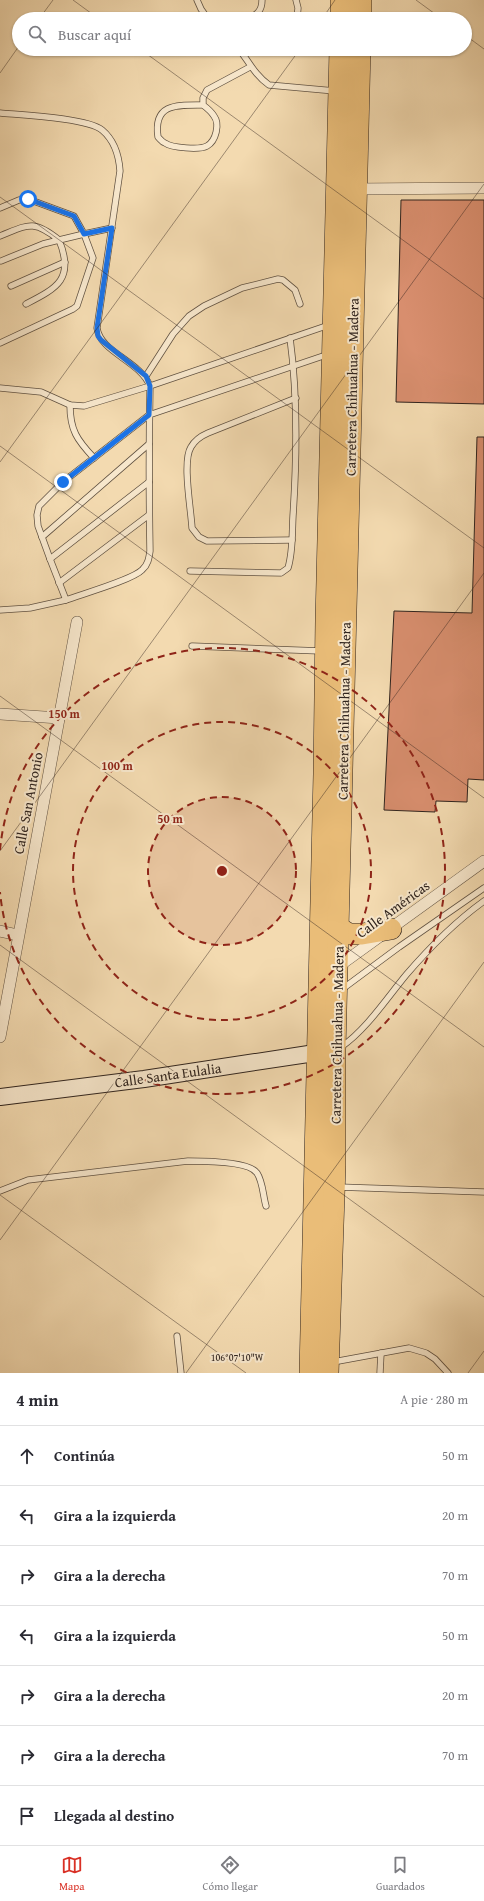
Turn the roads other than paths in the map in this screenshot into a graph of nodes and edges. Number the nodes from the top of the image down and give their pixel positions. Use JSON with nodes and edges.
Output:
{"nodes":[{"id":1,"x":197,"y":0,"type":"edge"},
{"id":2,"x":262,"y":0,"type":"edge"},
{"id":3,"x":296,"y":0,"type":"edge"},
{"id":4,"x":341,"y":0,"type":"edge"},
{"id":5,"x":361,"y":0,"type":"edge"},
{"id":6,"x":203,"y":12,"type":"edge"},
{"id":7,"x":259,"y":12,"type":"edge"},
{"id":8,"x":298,"y":12,"type":"edge"},
{"id":9,"x":341,"y":12,"type":"edge"},
{"id":10,"x":361,"y":12,"type":"edge"},
{"id":11,"x":243,"y":56,"type":"edge"},
{"id":12,"x":340,"y":56,"type":"edge"},
{"id":13,"x":360,"y":56,"type":"edge"},
{"id":14,"x":250,"y":67,"type":"junction"},
{"id":15,"x":339,"y":91,"type":"junction"},
{"id":16,"x":203,"y":105,"type":"junction"},
{"id":17,"x":0,"y":113,"type":"edge"},
{"id":18,"x":484,"y":188,"type":"edge"},
{"id":19,"x":357,"y":189,"type":"junction"},
{"id":20,"x":337,"y":190,"type":"junction"},
{"id":21,"x":0,"y":208,"type":"edge"},
{"id":22,"x":112,"y":228,"type":"junction"},
{"id":23,"x":84,"y":234,"type":"junction"},
{"id":24,"x":0,"y":236,"type":"edge"},
{"id":25,"x":59,"y":240,"type":"junction"},
{"id":26,"x":1,"y":261,"type":"edge"},
{"id":27,"x":65,"y":262,"type":"junction"},
{"id":28,"x":11,"y":286,"type":"dead end"},
{"id":29,"x":26,"y":304,"type":"dead end"},
{"id":30,"x":300,"y":304,"type":"dead end"},
{"id":31,"x":343,"y":319,"type":"junction"},
{"id":32,"x":290,"y":338,"type":"junction"},
{"id":33,"x":0,"y":343,"type":"edge"},
{"id":34,"x":342,"y":350,"type":"junction"},
{"id":35,"x":294,"y":365,"type":"junction"},
{"id":36,"x":146,"y":376,"type":"junction"},
{"id":37,"x":150,"y":386,"type":"junction"},
{"id":38,"x":0,"y":388,"type":"edge"},
{"id":39,"x":296,"y":398,"type":"junction"},
{"id":40,"x":70,"y":404,"type":"junction"},
{"id":41,"x":149,"y":415,"type":"junction"},
{"id":42,"x":149,"y":444,"type":"junction"},
{"id":43,"x":94,"y":458,"type":"junction"},
{"id":44,"x":149,"y":482,"type":"junction"},
{"id":45,"x":329,"y":501,"type":"junction"},
{"id":46,"x":350,"y":502,"type":"junction"},
{"id":47,"x":149,"y":515,"type":"junction"},
{"id":48,"x":349,"y":536,"type":"junction"},
{"id":49,"x":42,"y":537,"type":"junction"},
{"id":50,"x":292,"y":540,"type":"junction"},
{"id":51,"x":328,"y":542,"type":"junction"},
{"id":52,"x":50,"y":559,"type":"junction"},
{"id":53,"x":190,"y":571,"type":"dead end"},
{"id":54,"x":60,"y":583,"type":"junction"},
{"id":55,"x":66,"y":600,"type":"junction"},
{"id":56,"x":0,"y":610,"type":"edge"},
{"id":57,"x":77,"y":622,"type":"dead end"},
{"id":58,"x":192,"y":646,"type":"dead end"},
{"id":59,"x":335,"y":651,"type":"junction"},
{"id":60,"x":0,"y":714,"type":"edge"},
{"id":61,"x":59,"y":718,"type":"junction"},
{"id":62,"x":484,"y":861,"type":"edge"},
{"id":63,"x":484,"y":888,"type":"edge"},
{"id":64,"x":484,"y":901,"type":"edge"},
{"id":65,"x":339,"y":928,"type":"junction"},
{"id":66,"x":391,"y":929,"type":"junction"},
{"id":67,"x":0,"y":931,"type":"edge"},
{"id":68,"x":18,"y":935,"type":"junction"},
{"id":69,"x":338,"y":967,"type":"junction"},
{"id":70,"x":319,"y":980,"type":"junction"},
{"id":71,"x":328,"y":1000,"type":"junction"},
{"id":72,"x":0,"y":1037,"type":"edge"},
{"id":73,"x":326,"y":1052,"type":"junction"},
{"id":74,"x":0,"y":1097,"type":"edge"},
{"id":75,"x":334,"y":1187,"type":"junction"},
{"id":76,"x":0,"y":1191,"type":"edge"},
{"id":77,"x":484,"y":1192,"type":"edge"},
{"id":78,"x":266,"y":1206,"type":"dead end"},
{"id":79,"x":177,"y":1336,"type":"dead end"},
{"id":80,"x":381,"y":1353,"type":"junction"},
{"id":81,"x":319,"y":1367,"type":"edge"},
{"id":82,"x":181,"y":1373,"type":"edge"},
{"id":83,"x":380,"y":1373,"type":"edge"},
{"id":84,"x":448,"y":1373,"type":"edge"}],
"edges":[{"from":1,"to":6,"type":"lane"},
{"from":2,"to":7,"type":"lane"},
{"from":3,"to":8,"type":"lane"},
{"from":4,"to":9,"type":"highway"},
{"from":5,"to":10,"type":"highway"},
{"from":11,"to":14,"type":"lane"},
{"from":12,"to":15,"type":"highway","name":"Carretera Chihuahua - Madera"},
{"from":13,"to":19,"type":"highway","name":"Carretera Chihuahua - Madera"},
{"from":14,"to":15,"type":"lane"},
{"from":14,"to":16,"type":"lane"},
{"from":15,"to":20,"type":"highway","name":"Carretera Chihuahua - Madera"},
{"from":16,"to":16,"type":"lane"},
{"from":17,"to":22,"type":"lane"},
{"from":18,"to":19,"type":"street"},
{"from":19,"to":20,"type":"street"},
{"from":19,"to":31,"type":"highway","name":"Carretera Chihuahua - Madera"},
{"from":20,"to":31,"type":"highway","name":"Carretera Chihuahua - Madera"},
{"from":21,"to":23,"type":"lane"},
{"from":22,"to":23,"type":"lane"},
{"from":22,"to":36,"type":"lane"},
{"from":23,"to":25,"type":"lane"},
{"from":23,"to":33,"type":"lane"},
{"from":24,"to":25,"type":"lane"},
{"from":25,"to":26,"type":"lane"},
{"from":25,"to":27,"type":"lane"},
{"from":27,"to":28,"type":"lane"},
{"from":27,"to":29,"type":"lane"},
{"from":30,"to":36,"type":"lane"},
{"from":31,"to":32,"type":"lane"},
{"from":31,"to":34,"type":"highway","name":"Carretera Chihuahua - Madera"},
{"from":32,"to":35,"type":"lane"},
{"from":32,"to":37,"type":"lane"},
{"from":34,"to":35,"type":"lane"},
{"from":34,"to":45,"type":"highway","name":"Carretera Chihuahua - Madera"},
{"from":34,"to":46,"type":"highway","name":"Carretera Chihuahua - Madera"},
{"from":35,"to":39,"type":"lane"},
{"from":35,"to":41,"type":"lane"},
{"from":36,"to":37,"type":"lane"},
{"from":37,"to":40,"type":"lane"},
{"from":37,"to":41,"type":"lane"},
{"from":38,"to":40,"type":"lane"},
{"from":39,"to":50,"type":"lane"},
{"from":39,"to":50,"type":"lane"},
{"from":40,"to":43,"type":"lane"},
{"from":41,"to":42,"type":"lane"},
{"from":41,"to":43,"type":"lane"},
{"from":42,"to":44,"type":"lane"},
{"from":42,"to":49,"type":"lane"},
{"from":43,"to":49,"type":"lane"},
{"from":44,"to":47,"type":"lane"},
{"from":44,"to":52,"type":"lane"},
{"from":45,"to":46,"type":"highway"},
{"from":45,"to":51,"type":"highway","name":"Carretera Chihuahua - Madera"},
{"from":46,"to":48,"type":"highway","name":"Carretera Chihuahua - Madera"},
{"from":47,"to":54,"type":"lane"},
{"from":47,"to":55,"type":"lane"},
{"from":48,"to":51,"type":"highway"},
{"from":48,"to":59,"type":"highway","name":"Carretera Chihuahua - Madera"},
{"from":49,"to":52,"type":"lane"},
{"from":50,"to":53,"type":"lane"},
{"from":51,"to":59,"type":"highway","name":"Carretera Chihuahua - Madera"},
{"from":52,"to":54,"type":"lane"},
{"from":54,"to":55,"type":"lane"},
{"from":55,"to":56,"type":"lane"},
{"from":57,"to":61,"type":"street","name":"Calle San Antonio"},
{"from":58,"to":59,"type":"lane"},
{"from":59,"to":65,"type":"highway","name":"Carretera Chihuahua - Madera"},
{"from":59,"to":70,"type":"highway","name":"Carretera Chihuahua - Madera"},
{"from":60,"to":61,"type":"street"},
{"from":61,"to":68,"type":"street","name":"Calle San Antonio"},
{"from":62,"to":66,"type":"street","name":"Calle Américas"},
{"from":63,"to":71,"type":"lane"},
{"from":64,"to":73,"type":"lane"},
{"from":65,"to":66,"type":"highway"},
{"from":65,"to":69,"type":"highway","name":"Carretera Chihuahua - Madera"},
{"from":66,"to":69,"type":"street","name":"Calle Américas"},
{"from":67,"to":68,"type":"street"},
{"from":68,"to":72,"type":"street","name":"Calle San Antonio"},
{"from":69,"to":70,"type":"street","name":"Calle Américas"},
{"from":69,"to":71,"type":"highway","name":"Carretera Chihuahua - Madera"},
{"from":70,"to":71,"type":"highway","name":"Carretera Chihuahua - Madera"},
{"from":71,"to":73,"type":"highway","name":"Carretera Chihuahua - Madera"},
{"from":73,"to":74,"type":"street","name":"Calle Santa Eulalia"},
{"from":73,"to":75,"type":"highway","name":"Carretera Chihuahua - Madera"},
{"from":73,"to":81,"type":"highway","name":"Carretera Chihuahua - Madera"},
{"from":75,"to":77,"type":"lane"},
{"from":75,"to":81,"type":"highway","name":"Carretera Chihuahua - Madera"},
{"from":76,"to":78,"type":"lane"},
{"from":79,"to":82,"type":"lane"},
{"from":80,"to":81,"type":"lane"},
{"from":80,"to":83,"type":"lane"},
{"from":80,"to":84,"type":"lane"}]}
